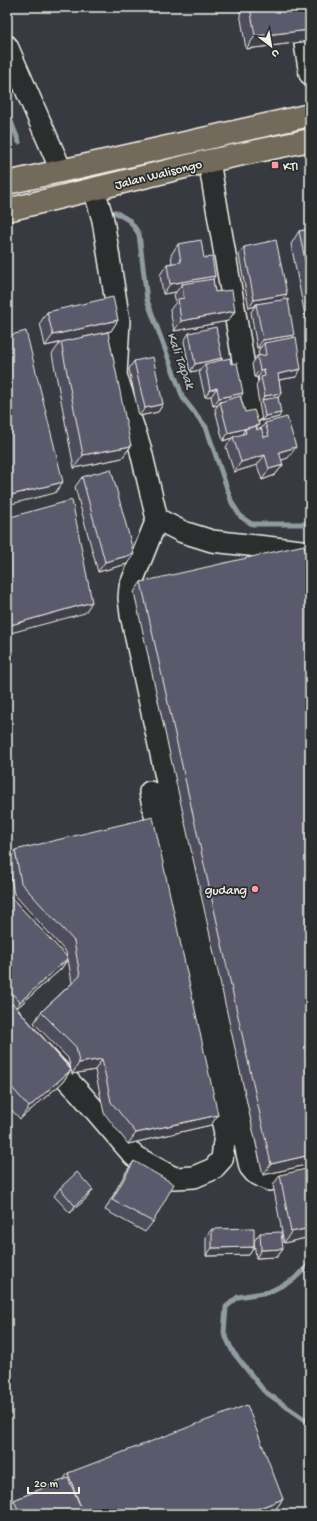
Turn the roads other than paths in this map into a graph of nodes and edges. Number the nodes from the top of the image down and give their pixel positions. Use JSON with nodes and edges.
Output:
{"nodes":[{"id":1,"x":305,"y":44,"type":"edge"},
{"id":2,"x":7,"y":46,"type":"edge"},
{"id":3,"x":310,"y":74,"type":"edge"},
{"id":4,"x":310,"y":115,"type":"edge"},
{"id":5,"x":310,"y":140,"type":"edge"},
{"id":6,"x":209,"y":161,"type":"junction"},
{"id":7,"x":61,"y":170,"type":"junction"},
{"id":8,"x":7,"y":183,"type":"edge"},
{"id":9,"x":94,"y":189,"type":"junction"},
{"id":10,"x":7,"y":210,"type":"edge"},
{"id":11,"x":252,"y":413,"type":"edge"},
{"id":12,"x":157,"y":519,"type":"junction"},
{"id":13,"x":310,"y":552,"type":"edge"},
{"id":14,"x":150,"y":792,"type":"dead end"},
{"id":15,"x":7,"y":1017,"type":"edge"},
{"id":16,"x":310,"y":1170,"type":"edge"}],
"edges":[{"from":1,"to":3,"type":"street"},
{"from":2,"to":7,"type":"street"},
{"from":4,"to":7,"type":"highway","name":"Jalan Walisongo"},
{"from":5,"to":6,"type":"highway","name":"Jalan Walisongo"},
{"from":6,"to":9,"type":"highway","name":"Jalan Walisongo"},
{"from":6,"to":11,"type":"street"},
{"from":7,"to":8,"type":"highway","name":"Jalan Walisongo"},
{"from":9,"to":10,"type":"highway","name":"Jalan Walisongo"},
{"from":9,"to":12,"type":"street"},
{"from":12,"to":13,"type":"street"},
{"from":12,"to":16,"type":"street"},
{"from":14,"to":15,"type":"street"}]}
